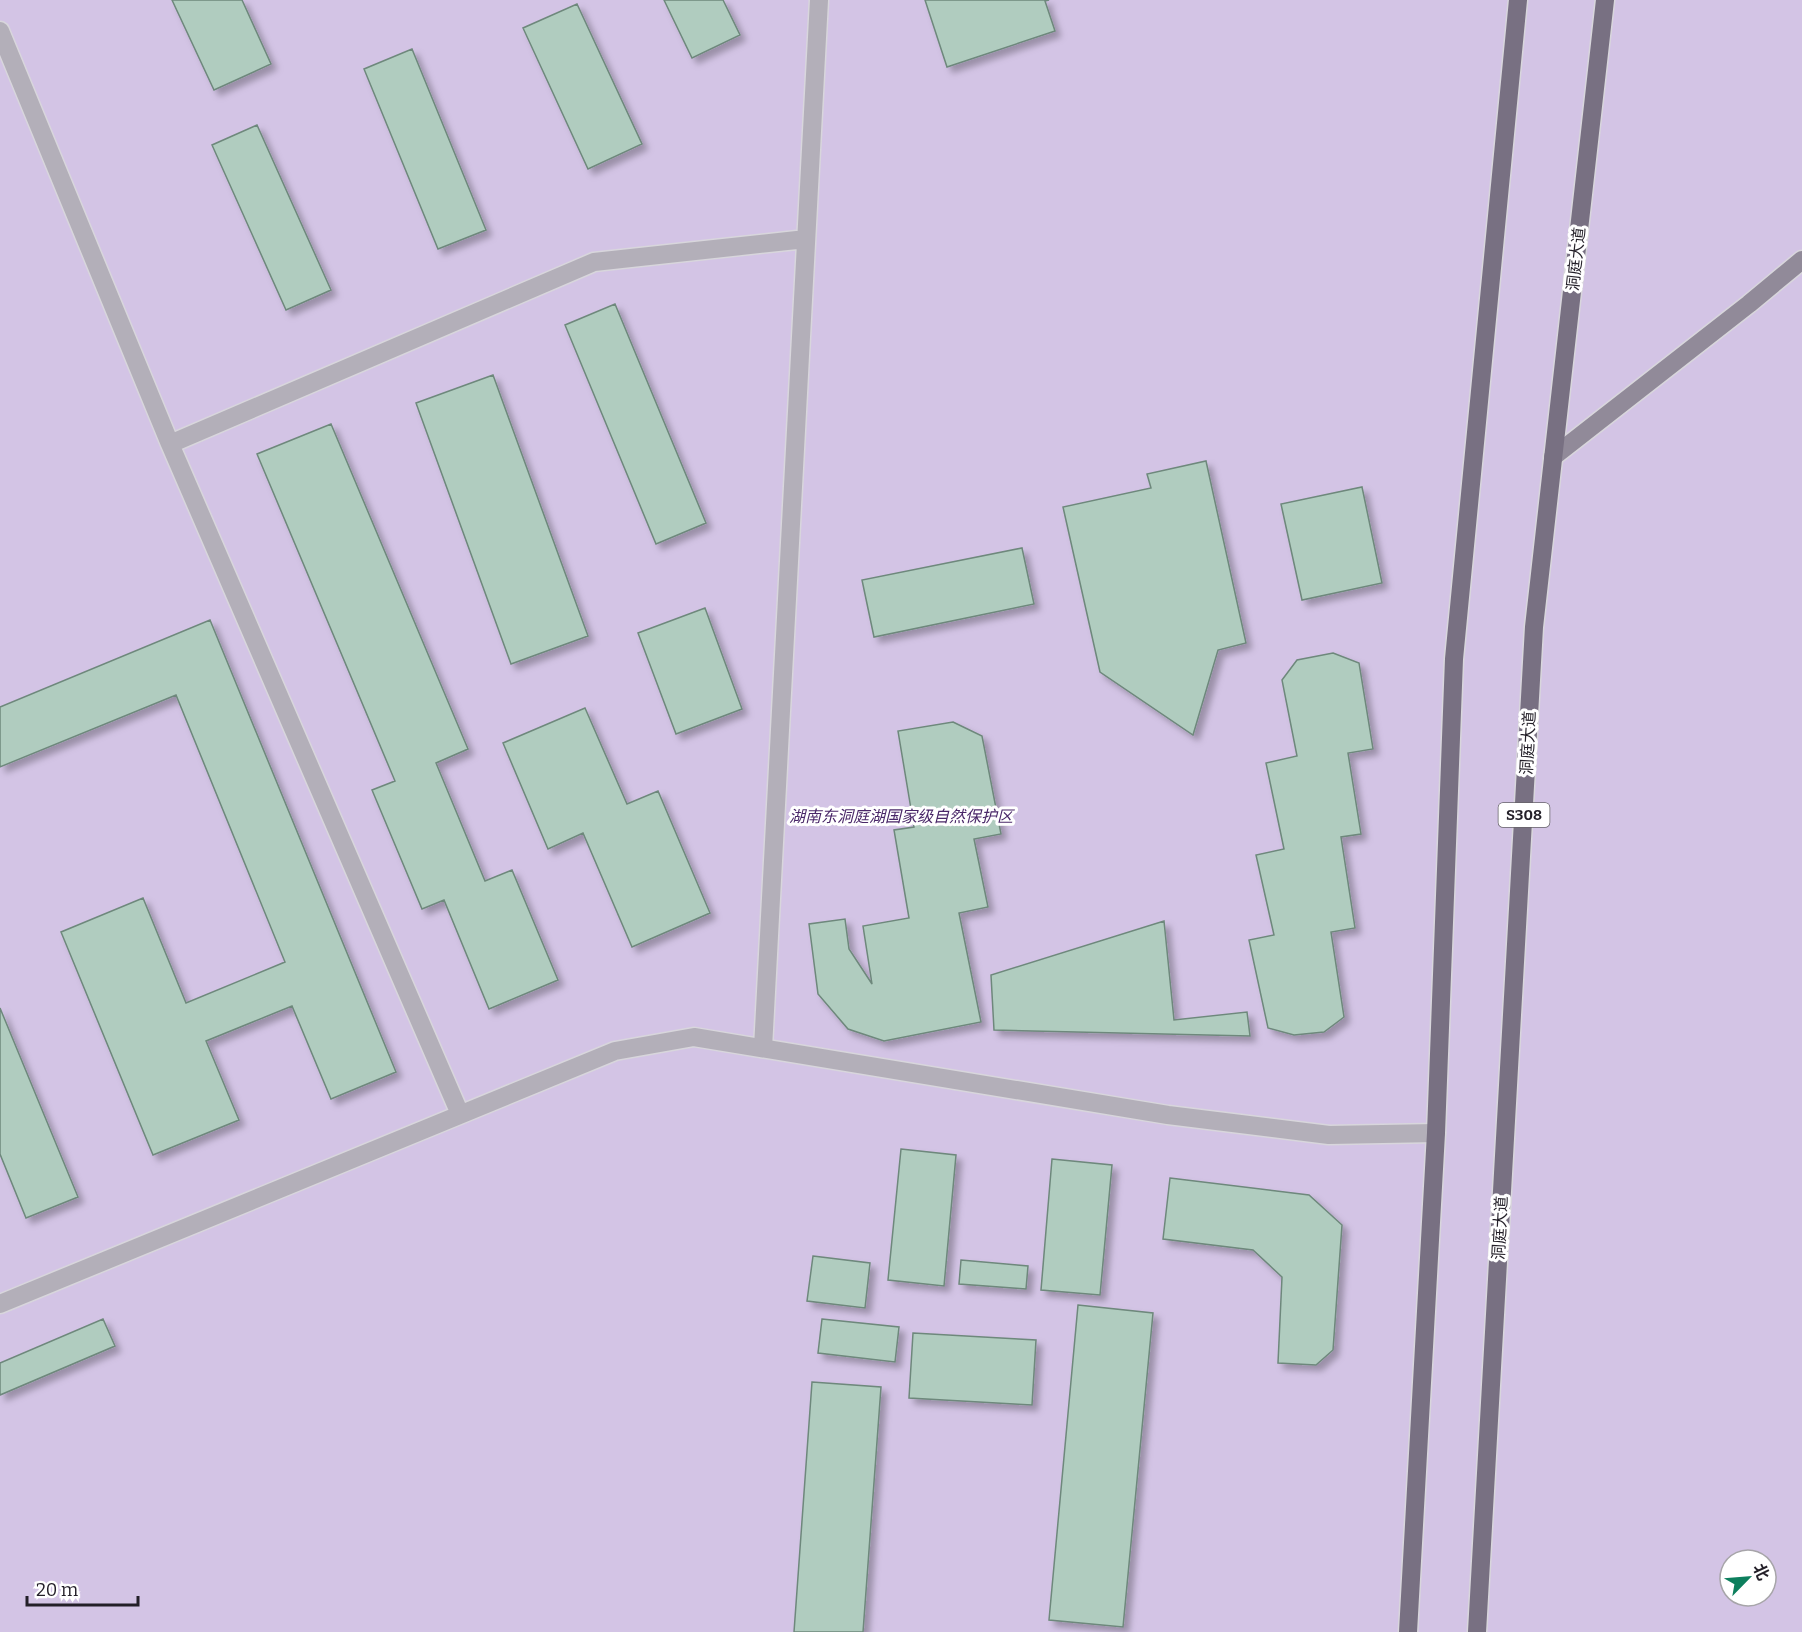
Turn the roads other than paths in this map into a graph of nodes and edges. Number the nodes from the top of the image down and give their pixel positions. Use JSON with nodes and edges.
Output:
{"nodes":[{"id":1,"x":819,"y":0,"type":"edge"},
{"id":2,"x":1518,"y":0,"type":"edge"},
{"id":3,"x":1605,"y":0,"type":"edge"},
{"id":4,"x":0,"y":31,"type":"edge"},
{"id":5,"x":806,"y":239,"type":"junction"},
{"id":6,"x":1802,"y":260,"type":"edge"},
{"id":7,"x":170,"y":444,"type":"junction"},
{"id":8,"x":1553,"y":457,"type":"junction"},
{"id":9,"x":763,"y":1048,"type":"junction"},
{"id":10,"x":460,"y":1114,"type":"junction"},
{"id":11,"x":1436,"y":1133,"type":"junction"},
{"id":12,"x":0,"y":1304,"type":"edge"},
{"id":13,"x":1408,"y":1632,"type":"edge"},
{"id":14,"x":1477,"y":1632,"type":"edge"}],
"edges":[{"from":1,"to":5,"type":"street"},
{"from":2,"to":11,"type":"main road"},
{"from":3,"to":8,"type":"main road","name":"洞庭大道","number":"S308"},
{"from":4,"to":7,"type":"street"},
{"from":5,"to":7,"type":"street"},
{"from":5,"to":9,"type":"street"},
{"from":6,"to":8,"type":"street"},
{"from":7,"to":10,"type":"street"},
{"from":8,"to":14,"type":"main road","name":"洞庭大道","number":"S308"},
{"from":9,"to":10,"type":"street"},
{"from":9,"to":11,"type":"street"},
{"from":10,"to":12,"type":"street"},
{"from":11,"to":13,"type":"main road"}]}
